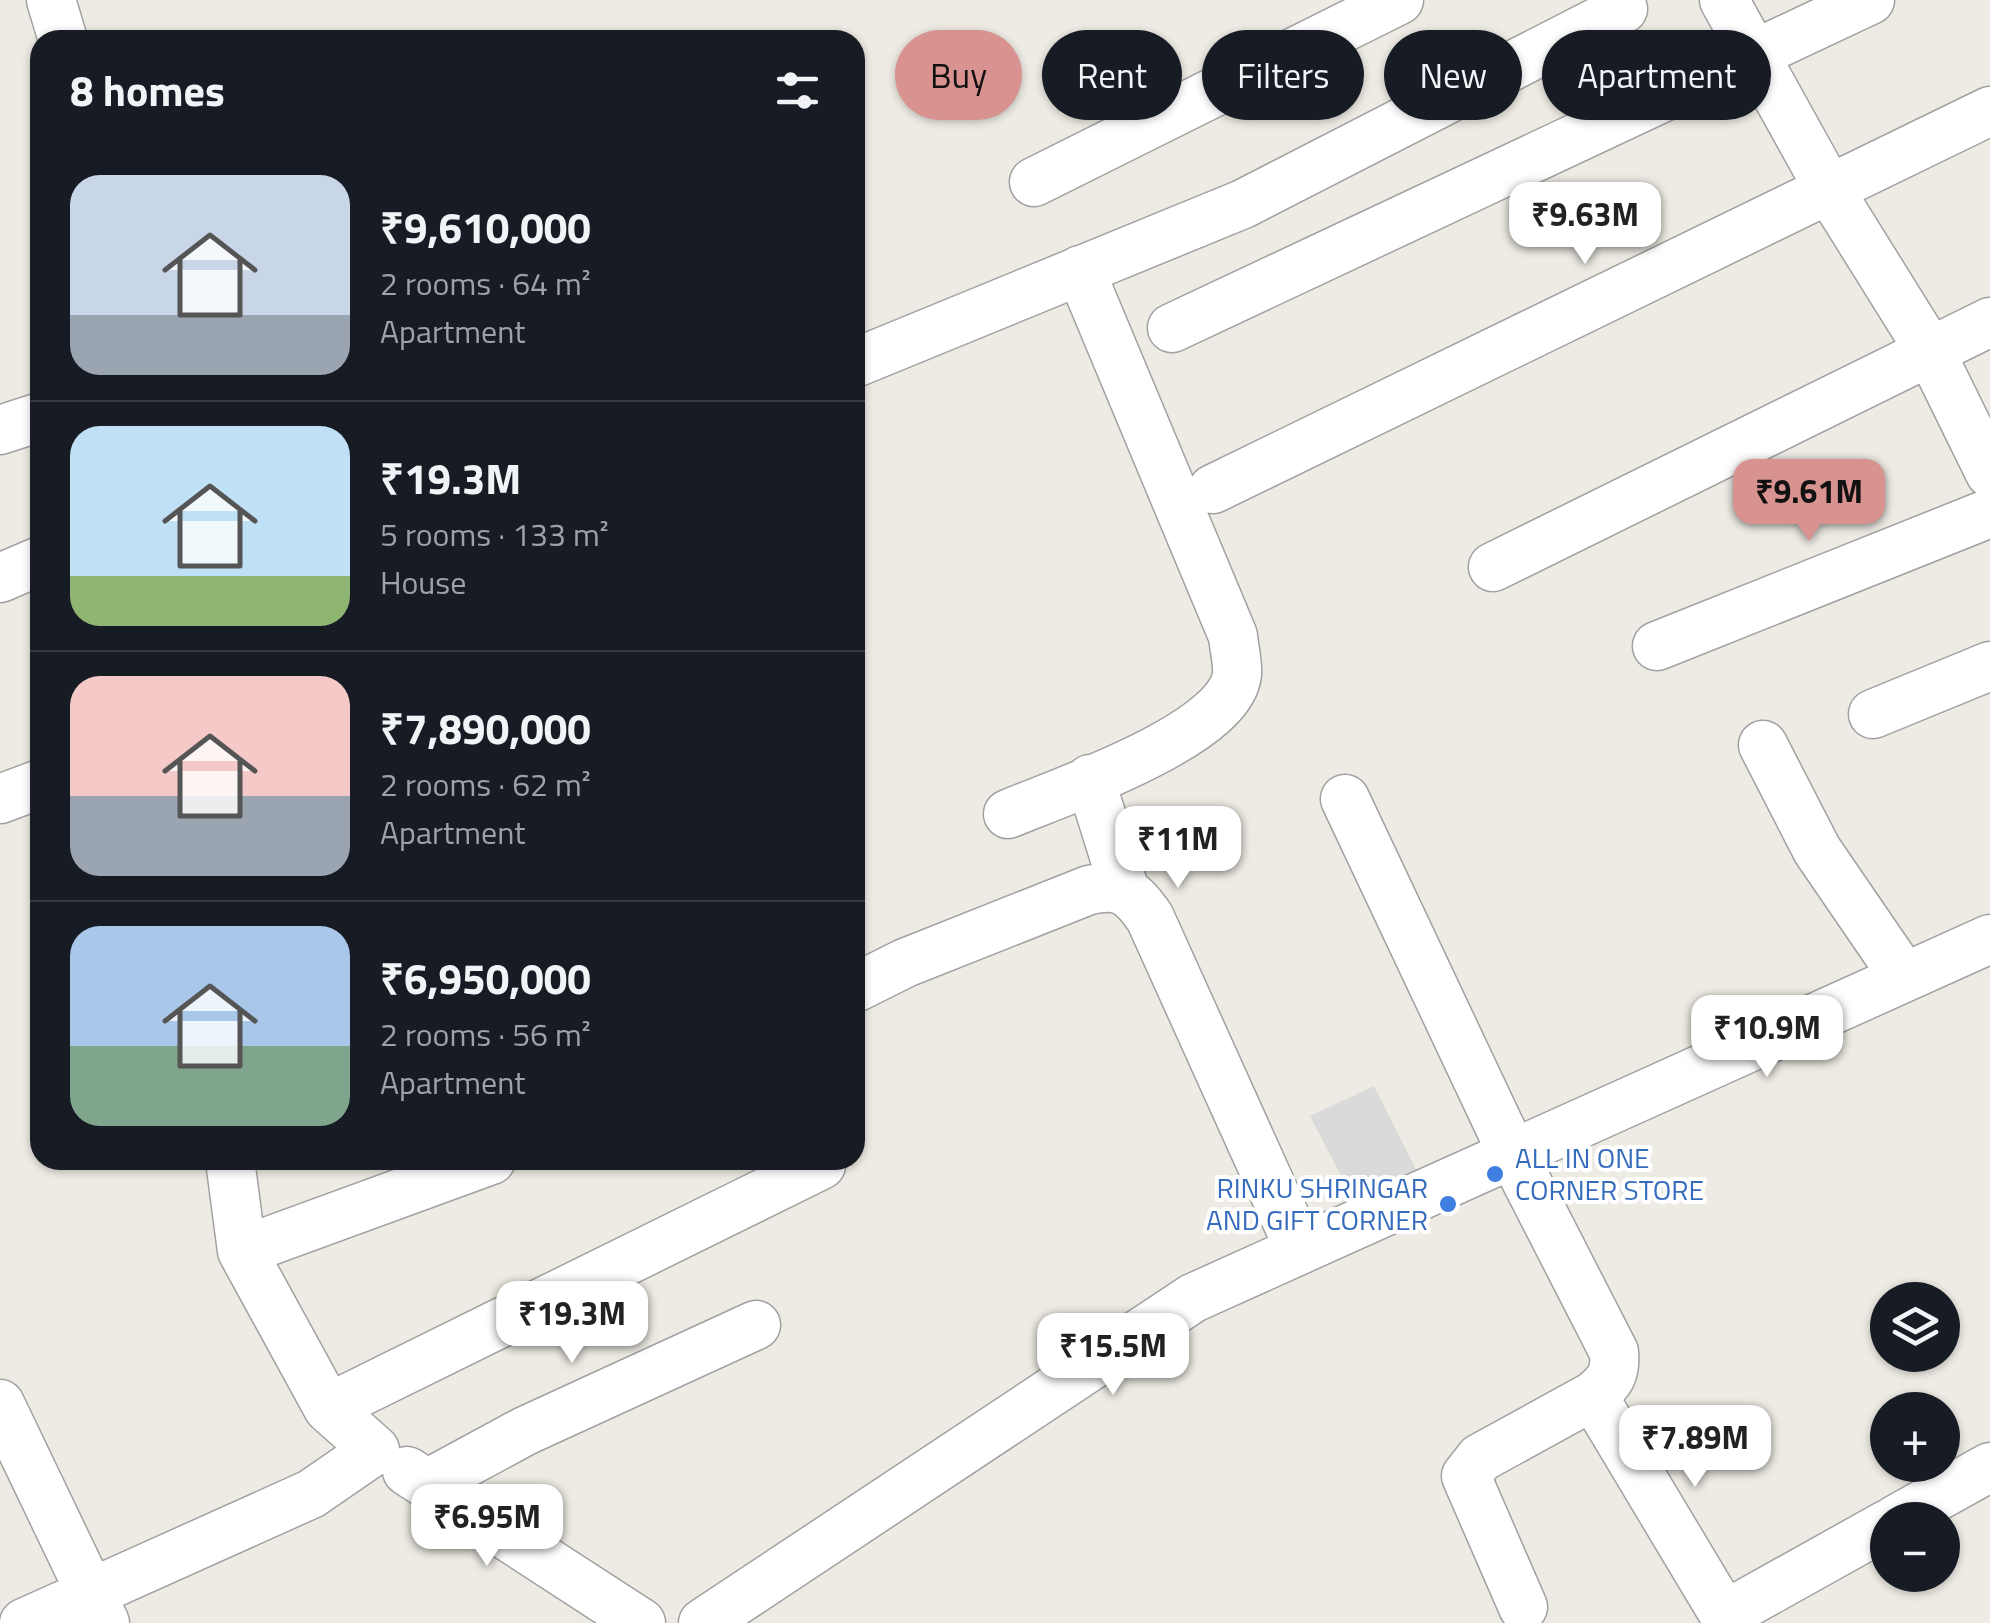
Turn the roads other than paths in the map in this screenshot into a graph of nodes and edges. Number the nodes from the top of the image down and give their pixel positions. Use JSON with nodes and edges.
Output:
{"nodes":[{"id":1,"x":51,"y":0,"type":"edge"},
{"id":2,"x":1399,"y":0,"type":"edge"},
{"id":3,"x":1724,"y":0,"type":"edge"},
{"id":4,"x":1870,"y":0,"type":"edge"},
{"id":5,"x":1624,"y":8,"type":"dead end"},
{"id":6,"x":60,"y":30,"type":"edge"},
{"id":7,"x":1741,"y":30,"type":"edge"},
{"id":8,"x":1771,"y":44,"type":"edge"},
{"id":9,"x":1771,"y":83,"type":"edge"},
{"id":10,"x":1990,"y":111,"type":"edge"},
{"id":11,"x":1611,"y":120,"type":"edge"},
{"id":12,"x":1034,"y":182,"type":"dead end"},
{"id":13,"x":1830,"y":191,"type":"junction"},
{"id":14,"x":1080,"y":270,"type":"junction"},
{"id":15,"x":1990,"y":322,"type":"edge"},
{"id":16,"x":1172,"y":328,"type":"dead end"},
{"id":17,"x":1931,"y":353,"type":"junction"},
{"id":18,"x":865,"y":359,"type":"edge"},
{"id":19,"x":30,"y":420,"type":"edge"},
{"id":20,"x":0,"y":430,"type":"edge"},
{"id":21,"x":1990,"y":473,"type":"edge"},
{"id":22,"x":1213,"y":489,"type":"dead end"},
{"id":23,"x":1990,"y":514,"type":"edge"},
{"id":24,"x":30,"y":565,"type":"edge"},
{"id":25,"x":1493,"y":568,"type":"dead end"},
{"id":26,"x":0,"y":578,"type":"edge"},
{"id":27,"x":1658,"y":646,"type":"dead end"},
{"id":28,"x":1990,"y":666,"type":"edge"},
{"id":29,"x":1873,"y":714,"type":"dead end"},
{"id":30,"x":1763,"y":746,"type":"dead end"},
{"id":31,"x":1090,"y":779,"type":"junction"},
{"id":32,"x":30,"y":788,"type":"edge"},
{"id":33,"x":0,"y":798,"type":"edge"},
{"id":34,"x":1346,"y":799,"type":"dead end"},
{"id":35,"x":1008,"y":814,"type":"dead end"},
{"id":36,"x":1124,"y":888,"type":"junction"},
{"id":37,"x":1990,"y":938,"type":"edge"},
{"id":38,"x":1904,"y":977,"type":"junction"},
{"id":39,"x":865,"y":983,"type":"edge"},
{"id":40,"x":1513,"y":1155,"type":"junction"},
{"id":41,"x":231,"y":1170,"type":"edge"},
{"id":42,"x":464,"y":1170,"type":"edge"},
{"id":43,"x":812,"y":1170,"type":"edge"},
{"id":44,"x":1300,"y":1250,"type":"junction"},
{"id":45,"x":242,"y":1251,"type":"junction"},
{"id":46,"x":756,"y":1325,"type":"dead end"},
{"id":47,"x":1593,"y":1396,"type":"junction"},
{"id":48,"x":0,"y":1404,"type":"edge"},
{"id":49,"x":328,"y":1408,"type":"junction"},
{"id":50,"x":374,"y":1450,"type":"junction"},
{"id":51,"x":1990,"y":1467,"type":"edge"},
{"id":52,"x":427,"y":1484,"type":"junction"},
{"id":53,"x":1927,"y":1502,"type":"edge"},
{"id":54,"x":1870,"y":1535,"type":"edge"},
{"id":55,"x":1522,"y":1607,"type":"dead end"},
{"id":56,"x":98,"y":1608,"type":"edge"},
{"id":57,"x":1727,"y":1619,"type":"edge"},
{"id":58,"x":24,"y":1623,"type":"edge"},
{"id":59,"x":641,"y":1623,"type":"edge"},
{"id":60,"x":703,"y":1623,"type":"edge"}],
"edges":[{"from":1,"to":6,"type":"street"},
{"from":2,"to":12,"type":"street"},
{"from":3,"to":7,"type":"street"},
{"from":4,"to":8,"type":"street"},
{"from":5,"to":14,"type":"street"},
{"from":9,"to":13,"type":"street"},
{"from":10,"to":13,"type":"street"},
{"from":11,"to":16,"type":"street"},
{"from":13,"to":17,"type":"street"},
{"from":13,"to":22,"type":"street"},
{"from":14,"to":18,"type":"street"},
{"from":14,"to":31,"type":"street"},
{"from":15,"to":17,"type":"street"},
{"from":17,"to":21,"type":"street"},
{"from":17,"to":25,"type":"street"},
{"from":19,"to":20,"type":"street"},
{"from":23,"to":27,"type":"street"},
{"from":24,"to":26,"type":"street"},
{"from":28,"to":29,"type":"street"},
{"from":30,"to":38,"type":"street"},
{"from":31,"to":35,"type":"street"},
{"from":31,"to":36,"type":"street"},
{"from":32,"to":33,"type":"street"},
{"from":34,"to":40,"type":"street"},
{"from":36,"to":39,"type":"street"},
{"from":36,"to":44,"type":"street"},
{"from":37,"to":38,"type":"street"},
{"from":38,"to":40,"type":"street"},
{"from":40,"to":44,"type":"street"},
{"from":40,"to":47,"type":"street"},
{"from":41,"to":45,"type":"street"},
{"from":42,"to":45,"type":"street"},
{"from":43,"to":49,"type":"street"},
{"from":44,"to":60,"type":"street"},
{"from":45,"to":49,"type":"street"},
{"from":46,"to":52,"type":"street"},
{"from":47,"to":55,"type":"street"},
{"from":47,"to":57,"type":"street"},
{"from":48,"to":56,"type":"street"},
{"from":49,"to":50,"type":"street"},
{"from":50,"to":52,"type":"street"},
{"from":50,"to":56,"type":"street"},
{"from":51,"to":53,"type":"street"},
{"from":52,"to":59,"type":"street"},
{"from":54,"to":57,"type":"street"},
{"from":56,"to":58,"type":"street"}]}
